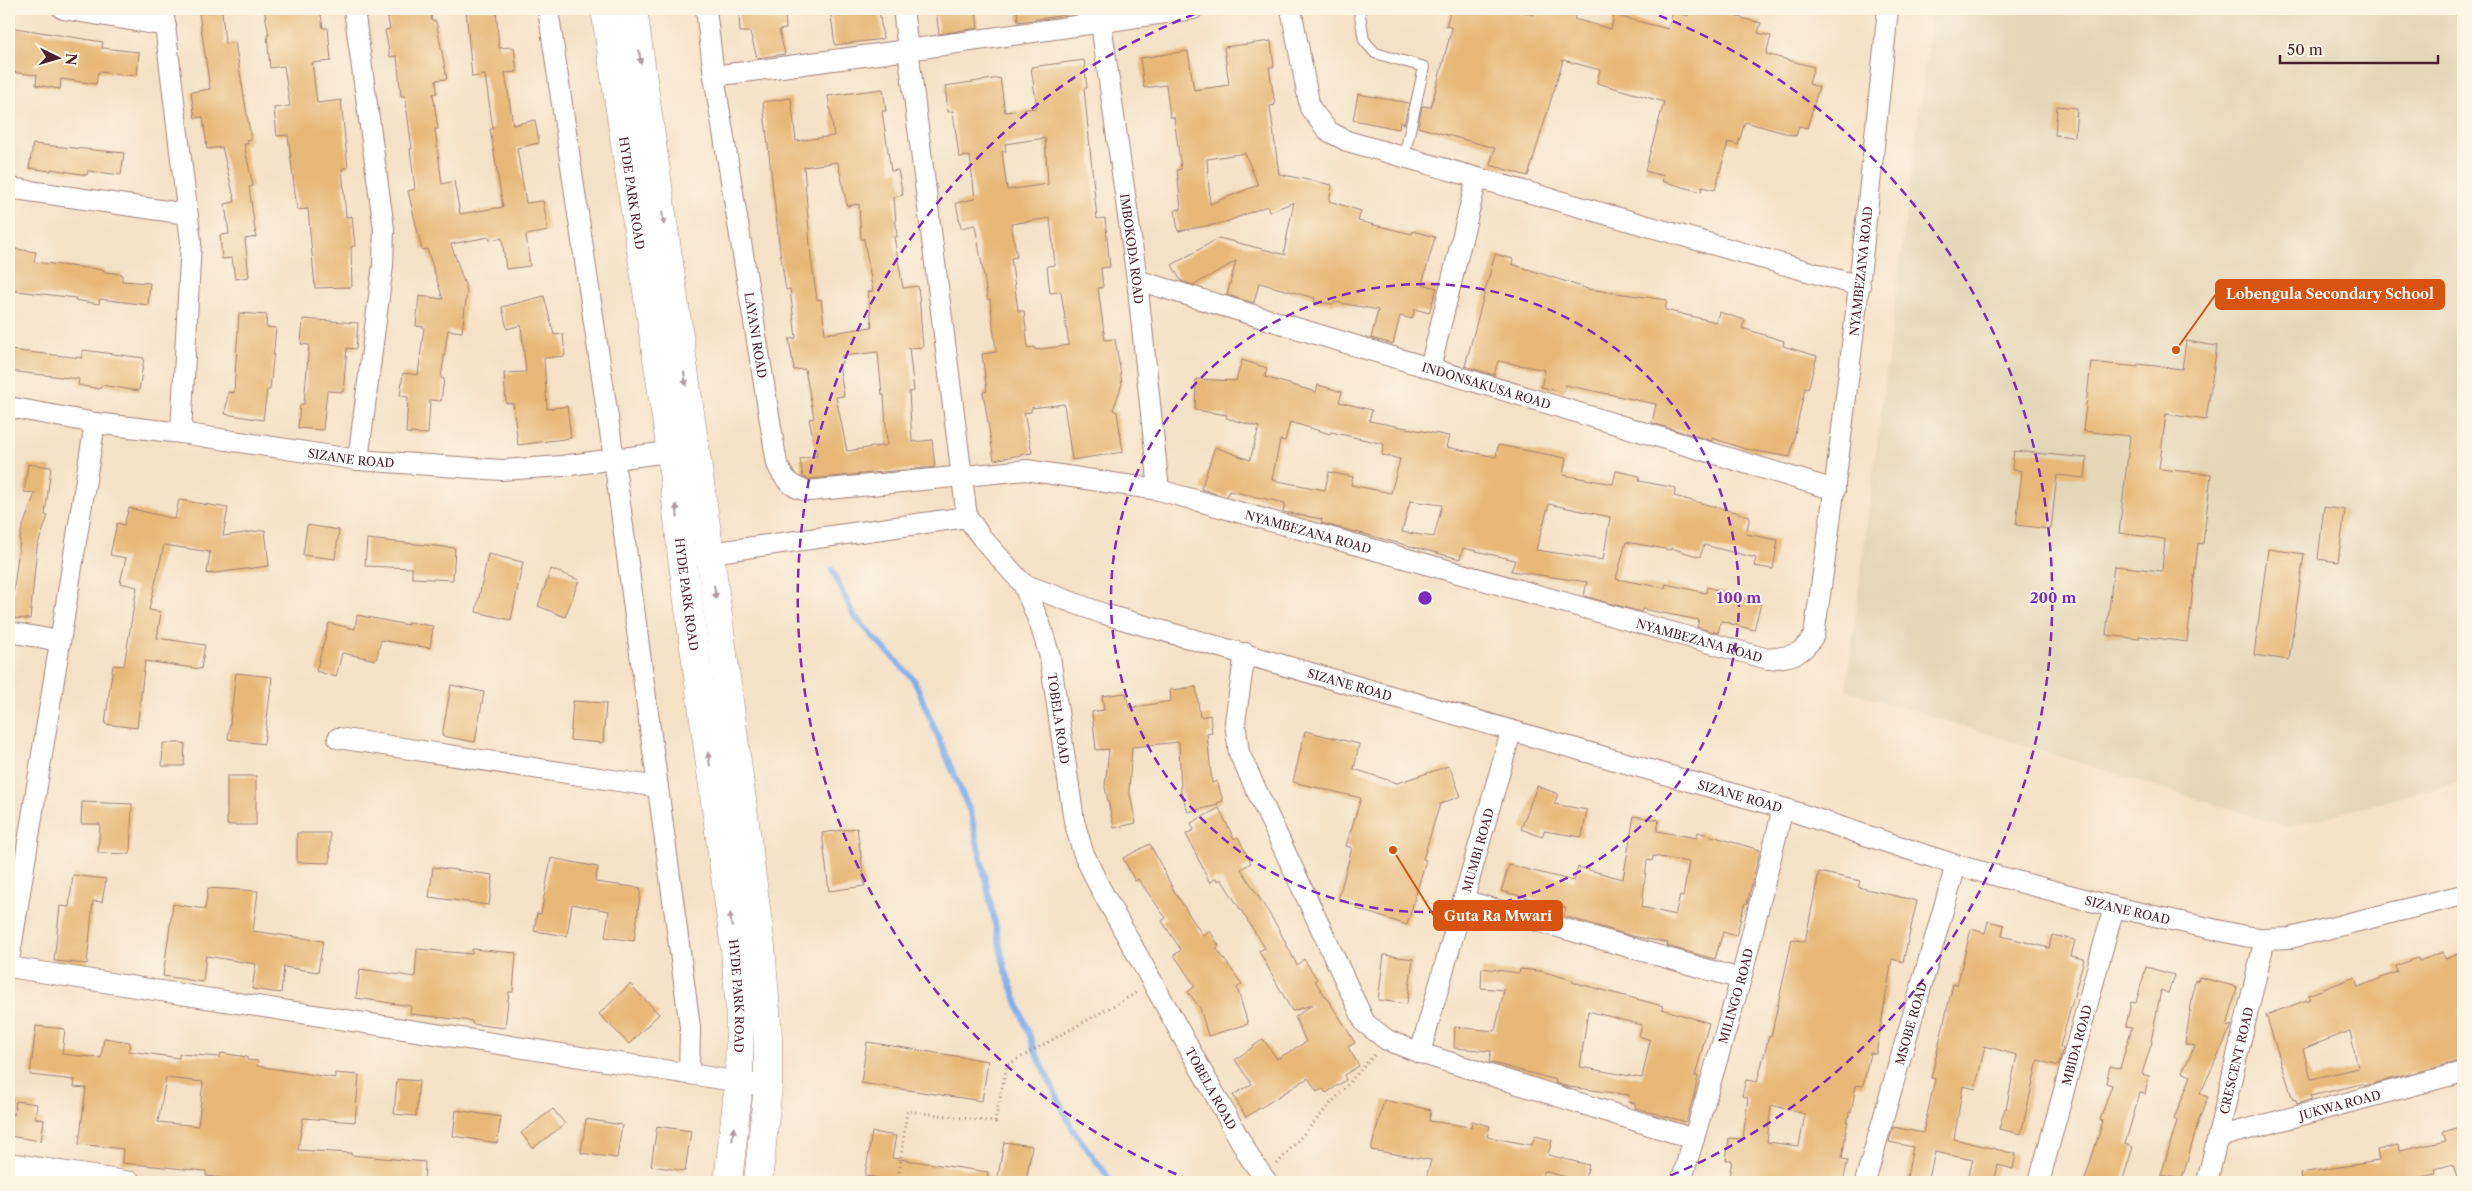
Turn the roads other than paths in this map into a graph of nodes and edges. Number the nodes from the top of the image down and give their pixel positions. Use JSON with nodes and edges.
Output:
{"nodes":[{"id":1,"x":63,"y":9,"type":"edge"},
{"id":2,"x":354,"y":9,"type":"edge"},
{"id":3,"x":548,"y":9,"type":"edge"},
{"id":4,"x":605,"y":9,"type":"edge"},
{"id":5,"x":633,"y":9,"type":"edge"},
{"id":6,"x":706,"y":9,"type":"edge"},
{"id":7,"x":903,"y":9,"type":"edge"},
{"id":8,"x":1193,"y":9,"type":"edge"},
{"id":9,"x":1291,"y":9,"type":"edge"},
{"id":10,"x":1360,"y":9,"type":"edge"},
{"id":11,"x":1888,"y":9,"type":"edge"},
{"id":12,"x":1100,"y":15,"type":"edge"},
{"id":13,"x":164,"y":17,"type":"edge"},
{"id":14,"x":908,"y":50,"type":"junction"},
{"id":15,"x":714,"y":76,"type":"junction"},
{"id":16,"x":1404,"y":157,"type":"junction"},
{"id":17,"x":1477,"y":178,"type":"junction"},
{"id":18,"x":9,"y":188,"type":"edge"},
{"id":19,"x":187,"y":214,"type":"junction"},
{"id":20,"x":1137,"y":280,"type":"junction"},
{"id":21,"x":1860,"y":286,"type":"junction"},
{"id":22,"x":1430,"y":368,"type":"junction"},
{"id":23,"x":9,"y":407,"type":"edge"},
{"id":24,"x":94,"y":423,"type":"junction"},
{"id":25,"x":180,"y":433,"type":"junction"},
{"id":26,"x":683,"y":450,"type":"junction"},
{"id":27,"x":614,"y":458,"type":"junction"},
{"id":28,"x":358,"y":460,"type":"junction"},
{"id":29,"x":963,"y":474,"type":"junction"},
{"id":30,"x":1159,"y":490,"type":"junction"},
{"id":31,"x":1835,"y":490,"type":"junction"},
{"id":32,"x":967,"y":518,"type":"junction"},
{"id":33,"x":710,"y":554,"type":"junction"},
{"id":34,"x":682,"y":557,"type":"junction"},
{"id":35,"x":1023,"y":584,"type":"junction"},
{"id":36,"x":9,"y":632,"type":"edge"},
{"id":37,"x":60,"y":640,"type":"junction"},
{"id":38,"x":1245,"y":653,"type":"junction"},
{"id":39,"x":1511,"y":732,"type":"junction"},
{"id":40,"x":338,"y":738,"type":"dead end"},
{"id":41,"x":658,"y":787,"type":"junction"},
{"id":42,"x":1784,"y":808,"type":"junction"},
{"id":43,"x":17,"y":855,"type":"edge"},
{"id":44,"x":1956,"y":866,"type":"junction"},
{"id":45,"x":2463,"y":895,"type":"edge"},
{"id":46,"x":1463,"y":900,"type":"junction"},
{"id":47,"x":2114,"y":907,"type":"junction"},
{"id":48,"x":2265,"y":939,"type":"junction"},
{"id":49,"x":9,"y":961,"type":"edge"},
{"id":50,"x":9,"y":967,"type":"edge"},
{"id":51,"x":1741,"y":979,"type":"junction"},
{"id":52,"x":1420,"y":1053,"type":"junction"},
{"id":53,"x":2463,"y":1072,"type":"edge"},
{"id":54,"x":689,"y":1074,"type":"junction"},
{"id":55,"x":739,"y":1082,"type":"junction"},
{"id":56,"x":768,"y":1086,"type":"junction"},
{"id":57,"x":2218,"y":1137,"type":"junction"},
{"id":58,"x":1694,"y":1139,"type":"junction"},
{"id":59,"x":9,"y":1163,"type":"edge"},
{"id":60,"x":1265,"y":1181,"type":"edge"},
{"id":61,"x":130,"y":1182,"type":"edge"},
{"id":62,"x":728,"y":1182,"type":"edge"},
{"id":63,"x":758,"y":1182,"type":"edge"},
{"id":64,"x":1681,"y":1182,"type":"edge"},
{"id":65,"x":1865,"y":1182,"type":"edge"},
{"id":66,"x":2039,"y":1182,"type":"edge"},
{"id":67,"x":2207,"y":1182,"type":"edge"}],
"edges":[{"from":1,"to":13,"type":"street"},
{"from":2,"to":28,"type":"street"},
{"from":3,"to":27,"type":"street"},
{"from":4,"to":26,"type":"street","name":"HYDE PARK ROAD"},
{"from":5,"to":26,"type":"street","name":"HYDE PARK ROAD","one_way":true},
{"from":6,"to":15,"type":"street","name":"LAYANI ROAD"},
{"from":7,"to":14,"type":"street"},
{"from":8,"to":12,"type":"street"},
{"from":9,"to":16,"type":"street"},
{"from":10,"to":16,"type":"lane"},
{"from":11,"to":21,"type":"street","name":"NYAMBEZANA ROAD"},
{"from":12,"to":14,"type":"street"},
{"from":12,"to":20,"type":"street","name":"IMBOKODA ROAD"},
{"from":13,"to":19,"type":"street"},
{"from":14,"to":15,"type":"street"},
{"from":14,"to":29,"type":"street"},
{"from":15,"to":29,"type":"street","name":"LAYANI ROAD"},
{"from":16,"to":17,"type":"street"},
{"from":17,"to":21,"type":"street"},
{"from":17,"to":22,"type":"street"},
{"from":18,"to":19,"type":"street"},
{"from":19,"to":25,"type":"street"},
{"from":20,"to":22,"type":"street","name":"INDONSAKUSA ROAD"},
{"from":20,"to":30,"type":"street","name":"IMBOKODA ROAD"},
{"from":21,"to":31,"type":"street","name":"NYAMBEZANA ROAD"},
{"from":22,"to":31,"type":"street","name":"INDONSAKUSA ROAD"},
{"from":23,"to":24,"type":"street","name":"SIZANE ROAD"},
{"from":24,"to":25,"type":"street","name":"SIZANE ROAD"},
{"from":24,"to":37,"type":"street"},
{"from":25,"to":28,"type":"street","name":"SIZANE ROAD"},
{"from":26,"to":27,"type":"street","name":"SIZANE ROAD"},
{"from":26,"to":33,"type":"street","name":"HYDE PARK ROAD"},
{"from":34,"to":26,"type":"street","name":"HYDE PARK ROAD","one_way":true},
{"from":27,"to":28,"type":"street","name":"SIZANE ROAD"},
{"from":27,"to":41,"type":"street"},
{"from":29,"to":30,"type":"street","name":"NYAMBEZANA ROAD"},
{"from":29,"to":32,"type":"street"},
{"from":30,"to":31,"type":"street","name":"NYAMBEZANA ROAD"},
{"from":32,"to":33,"type":"street"},
{"from":32,"to":35,"type":"street","name":"TOBELA ROAD"},
{"from":33,"to":34,"type":"street"},
{"from":33,"to":56,"type":"street","name":"HYDE PARK ROAD","one_way":true},
{"from":55,"to":34,"type":"street","name":"HYDE PARK ROAD","one_way":true},
{"from":35,"to":38,"type":"street","name":"SIZANE ROAD"},
{"from":35,"to":60,"type":"street","name":"TOBELA ROAD"},
{"from":36,"to":37,"type":"street"},
{"from":37,"to":43,"type":"street"},
{"from":38,"to":39,"type":"street","name":"SIZANE ROAD"},
{"from":38,"to":52,"type":"street"},
{"from":39,"to":42,"type":"street","name":"SIZANE ROAD"},
{"from":39,"to":46,"type":"street","name":"MUMBI ROAD"},
{"from":40,"to":41,"type":"street"},
{"from":41,"to":54,"type":"street"},
{"from":42,"to":44,"type":"street","name":"SIZANE ROAD"},
{"from":42,"to":51,"type":"street","name":"MILINGO ROAD"},
{"from":43,"to":49,"type":"street"},
{"from":44,"to":47,"type":"street","name":"SIZANE ROAD"},
{"from":44,"to":65,"type":"street","name":"MSOBE ROAD"},
{"from":45,"to":48,"type":"street","name":"SIZANE ROAD"},
{"from":46,"to":51,"type":"street"},
{"from":46,"to":52,"type":"street","name":"MUMBI ROAD"},
{"from":47,"to":48,"type":"street","name":"SIZANE ROAD"},
{"from":47,"to":66,"type":"street","name":"MBIDA ROAD"},
{"from":48,"to":57,"type":"street","name":"CRESCENT ROAD"},
{"from":50,"to":54,"type":"street"},
{"from":51,"to":58,"type":"street","name":"MILINGO ROAD"},
{"from":52,"to":58,"type":"street"},
{"from":53,"to":57,"type":"street","name":"JUKWA ROAD"},
{"from":54,"to":55,"type":"street"},
{"from":55,"to":56,"type":"street"},
{"from":62,"to":55,"type":"street","name":"HYDE PARK ROAD","one_way":true},
{"from":56,"to":63,"type":"street","name":"HYDE PARK ROAD"},
{"from":57,"to":67,"type":"street","name":"CRESCENT ROAD"},
{"from":58,"to":64,"type":"street","name":"MILINGO ROAD"},
{"from":59,"to":61,"type":"street"}]}
